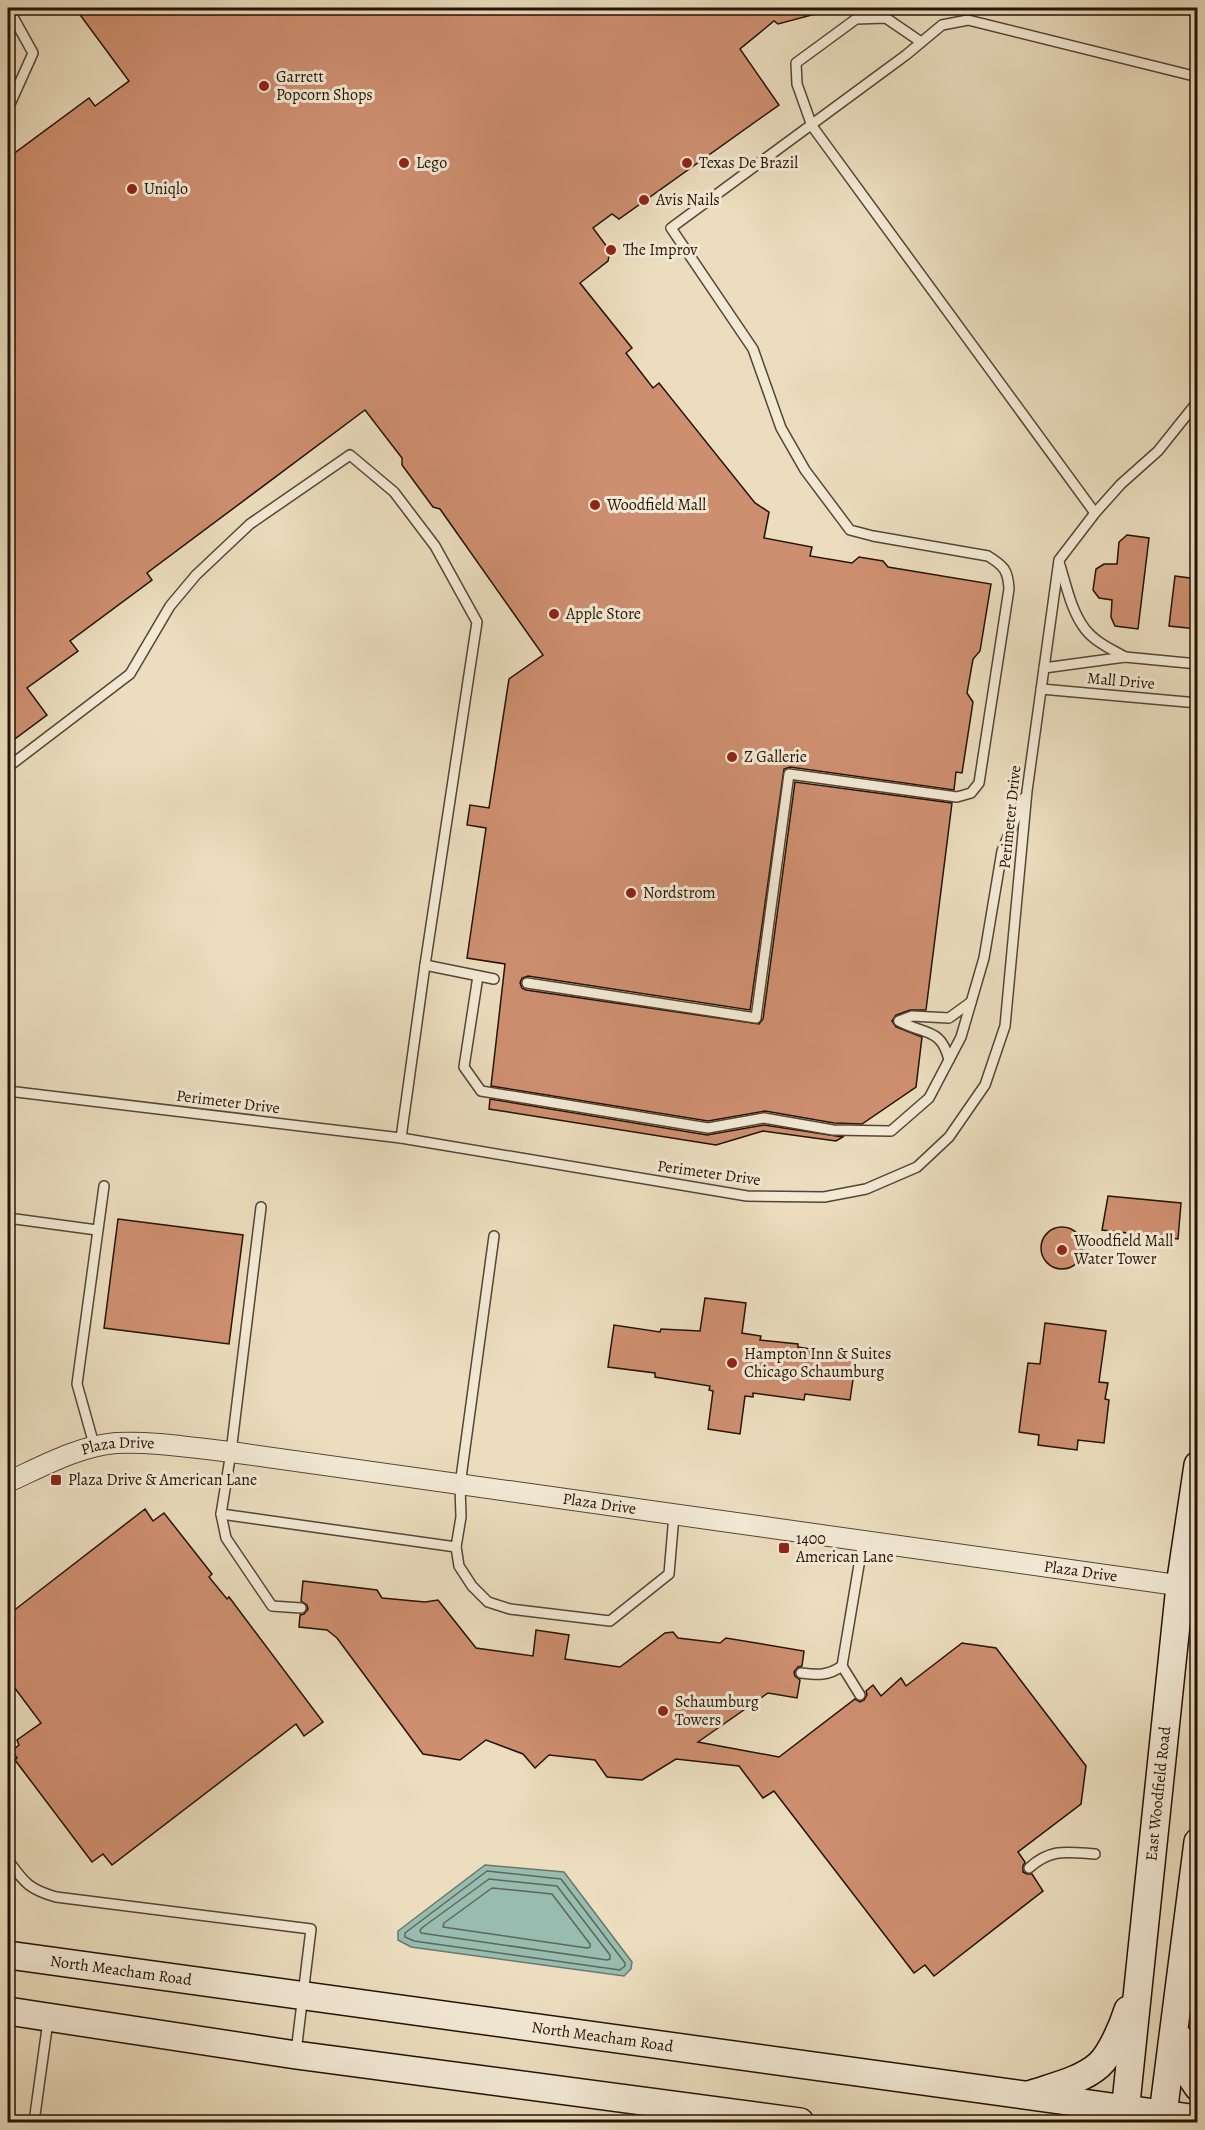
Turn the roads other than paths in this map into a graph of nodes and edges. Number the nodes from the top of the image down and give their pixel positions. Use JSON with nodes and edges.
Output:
{"nodes":[{"id":1,"x":8,"y":8,"type":"edge"},
{"id":2,"x":921,"y":42,"type":"junction"},
{"id":3,"x":1197,"y":77,"type":"edge"},
{"id":4,"x":8,"y":105,"type":"edge"},
{"id":5,"x":812,"y":126,"type":"junction"},
{"id":6,"x":1197,"y":401,"type":"edge"},
{"id":7,"x":1095,"y":513,"type":"junction"},
{"id":8,"x":1059,"y":560,"type":"junction"},
{"id":9,"x":1125,"y":657,"type":"junction"},
{"id":10,"x":1197,"y":664,"type":"edge"},
{"id":11,"x":1044,"y":668,"type":"junction"},
{"id":12,"x":1041,"y":690,"type":"junction"},
{"id":13,"x":1197,"y":703,"type":"edge"},
{"id":14,"x":8,"y":767,"type":"edge"},
{"id":15,"x":1027,"y":791,"type":"junction"},
{"id":16,"x":424,"y":965,"type":"junction"},
{"id":17,"x":478,"y":976,"type":"junction"},
{"id":18,"x":494,"y":979,"type":"dead end"},
{"id":19,"x":527,"y":983,"type":"dead end"},
{"id":20,"x":971,"y":1002,"type":"junction"},
{"id":21,"x":949,"y":1059,"type":"junction"},
{"id":22,"x":8,"y":1091,"type":"edge"},
{"id":23,"x":401,"y":1138,"type":"junction"},
{"id":24,"x":104,"y":1186,"type":"dead end"},
{"id":25,"x":261,"y":1207,"type":"dead end"},
{"id":26,"x":8,"y":1218,"type":"edge"},
{"id":27,"x":97,"y":1230,"type":"junction"},
{"id":28,"x":494,"y":1236,"type":"dead end"},
{"id":29,"x":95,"y":1448,"type":"junction"},
{"id":30,"x":231,"y":1452,"type":"junction"},
{"id":31,"x":1197,"y":1465,"type":"edge"},
{"id":32,"x":8,"y":1482,"type":"edge"},
{"id":33,"x":460,"y":1485,"type":"junction"},
{"id":34,"x":221,"y":1514,"type":"junction"},
{"id":35,"x":674,"y":1515,"type":"junction"},
{"id":36,"x":863,"y":1541,"type":"junction"},
{"id":37,"x":456,"y":1547,"type":"junction"},
{"id":38,"x":1189,"y":1587,"type":"edge"},
{"id":39,"x":301,"y":1608,"type":"dead end"},
{"id":40,"x":842,"y":1665,"type":"junction"},
{"id":41,"x":801,"y":1673,"type":"dead end"},
{"id":42,"x":860,"y":1695,"type":"dead end"},
{"id":43,"x":1197,"y":1842,"type":"edge"},
{"id":44,"x":1095,"y":1854,"type":"dead end"},
{"id":45,"x":8,"y":1860,"type":"edge"},
{"id":46,"x":1029,"y":1868,"type":"dead end"},
{"id":47,"x":8,"y":1955,"type":"edge"},
{"id":48,"x":1140,"y":1972,"type":"junction"},
{"id":49,"x":303,"y":1996,"type":"junction"},
{"id":50,"x":1177,"y":2010,"type":"junction"},
{"id":51,"x":8,"y":2011,"type":"edge"},
{"id":52,"x":48,"y":2017,"type":"junction"},
{"id":53,"x":296,"y":2055,"type":"junction"},
{"id":54,"x":1197,"y":2087,"type":"edge"},
{"id":55,"x":1026,"y":2096,"type":"junction"},
{"id":56,"x":1125,"y":2116,"type":"edge"},
{"id":57,"x":1163,"y":2119,"type":"edge"},
{"id":58,"x":1197,"y":2119,"type":"edge"},
{"id":59,"x":34,"y":2122,"type":"edge"},
{"id":60,"x":792,"y":2122,"type":"edge"}],
"edges":[{"from":1,"to":4,"type":"lane"},
{"from":2,"to":3,"type":"lane"},
{"from":2,"to":5,"type":"lane"},
{"from":2,"to":5,"type":"lane"},
{"from":5,"to":7,"type":"lane"},
{"from":5,"to":19,"type":"lane"},
{"from":6,"to":7,"type":"lane","name":"Perimeter Drive"},
{"from":7,"to":8,"type":"lane","name":"Perimeter Drive"},
{"from":8,"to":9,"type":"lane"},
{"from":8,"to":11,"type":"lane","name":"Perimeter Drive"},
{"from":9,"to":10,"type":"lane","name":"Mall Drive"},
{"from":9,"to":11,"type":"lane","name":"Mall Drive"},
{"from":11,"to":12,"type":"lane","name":"Perimeter Drive"},
{"from":12,"to":13,"type":"lane","name":"Mall Drive"},
{"from":12,"to":15,"type":"lane","name":"Perimeter Drive"},
{"from":14,"to":16,"type":"lane"},
{"from":15,"to":20,"type":"lane"},
{"from":15,"to":23,"type":"lane","name":"Perimeter Drive"},
{"from":16,"to":17,"type":"lane"},
{"from":16,"to":23,"type":"lane"},
{"from":17,"to":18,"type":"lane"},
{"from":17,"to":21,"type":"lane"},
{"from":20,"to":21,"type":"lane"},
{"from":20,"to":21,"type":"lane"},
{"from":22,"to":23,"type":"lane","name":"Perimeter Drive"},
{"from":24,"to":27,"type":"lane"},
{"from":25,"to":30,"type":"lane"},
{"from":26,"to":27,"type":"lane"},
{"from":27,"to":29,"type":"lane"},
{"from":28,"to":33,"type":"lane"},
{"from":29,"to":30,"type":"street","name":"Plaza Drive"},
{"from":29,"to":32,"type":"street","name":"Plaza Drive"},
{"from":30,"to":33,"type":"street","name":"Plaza Drive"},
{"from":30,"to":34,"type":"lane"},
{"from":31,"to":38,"type":"main road","name":"East Woodfield Road"},
{"from":33,"to":35,"type":"street","name":"Plaza Drive"},
{"from":33,"to":37,"type":"lane"},
{"from":34,"to":37,"type":"lane"},
{"from":34,"to":39,"type":"lane"},
{"from":35,"to":36,"type":"street","name":"Plaza Drive"},
{"from":35,"to":37,"type":"lane"},
{"from":36,"to":38,"type":"street","name":"Plaza Drive"},
{"from":36,"to":40,"type":"lane"},
{"from":38,"to":48,"type":"main road","name":"East Woodfield Road"},
{"from":40,"to":41,"type":"lane"},
{"from":40,"to":42,"type":"lane"},
{"from":43,"to":50,"type":"main road"},
{"from":44,"to":46,"type":"lane"},
{"from":45,"to":49,"type":"lane"},
{"from":47,"to":49,"type":"main road","name":"North Meacham Road"},
{"from":48,"to":55,"type":"main road"},
{"from":48,"to":56,"type":"main road","name":"East Woodfield Road"},
{"from":49,"to":53,"type":"lane"},
{"from":49,"to":55,"type":"main road","name":"North Meacham Road"},
{"from":50,"to":54,"type":"main road"},
{"from":50,"to":57,"type":"main road"},
{"from":51,"to":52,"type":"main road"},
{"from":52,"to":53,"type":"main road"},
{"from":52,"to":59,"type":"lane"},
{"from":53,"to":60,"type":"main road"},
{"from":55,"to":56,"type":"main road","name":"North Meacham Road"},
{"from":56,"to":57,"type":"main road","name":"North Meacham Road"},
{"from":57,"to":58,"type":"main road","name":"North Meacham Road"}]}
